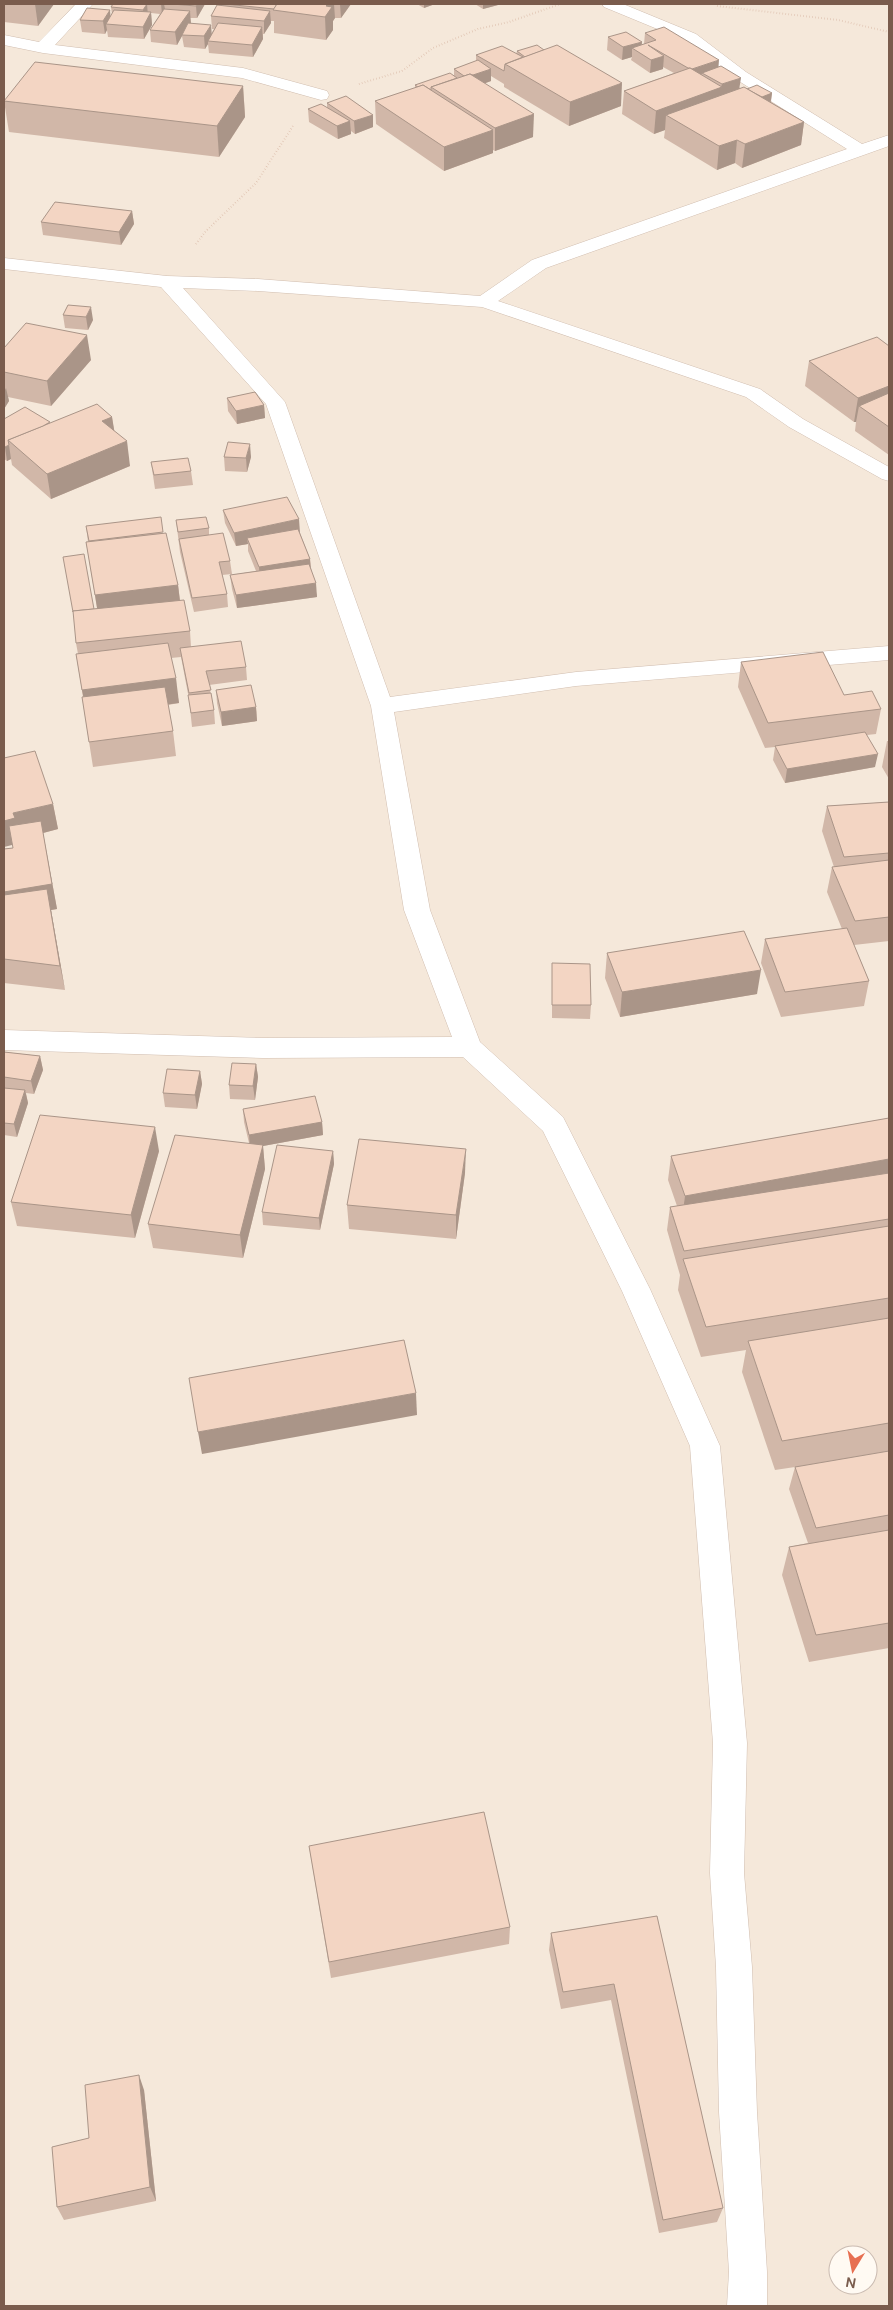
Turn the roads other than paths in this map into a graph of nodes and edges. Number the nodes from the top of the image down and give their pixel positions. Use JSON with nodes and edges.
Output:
{"nodes":[{"id":1,"x":85,"y":4,"type":"edge"},
{"id":2,"x":610,"y":4,"type":"edge"},
{"id":3,"x":4,"y":40,"type":"edge"},
{"id":4,"x":43,"y":48,"type":"junction"},
{"id":5,"x":321,"y":95,"type":"dead end"},
{"id":6,"x":889,"y":140,"type":"edge"},
{"id":7,"x":860,"y":150,"type":"junction"},
{"id":8,"x":4,"y":263,"type":"edge"},
{"id":9,"x":167,"y":282,"type":"junction"},
{"id":10,"x":484,"y":302,"type":"junction"},
{"id":11,"x":889,"y":475,"type":"edge"},
{"id":12,"x":889,"y":653,"type":"edge"},
{"id":13,"x":382,"y":706,"type":"junction"},
{"id":14,"x":4,"y":1040,"type":"edge"},
{"id":15,"x":469,"y":1047,"type":"junction"},
{"id":16,"x":747,"y":2306,"type":"edge"}],
"edges":[{"from":1,"to":4,"type":"street"},
{"from":2,"to":7,"type":"street"},
{"from":3,"to":4,"type":"street"},
{"from":4,"to":5,"type":"street"},
{"from":6,"to":7,"type":"street"},
{"from":7,"to":10,"type":"street"},
{"from":8,"to":9,"type":"street"},
{"from":9,"to":10,"type":"street"},
{"from":9,"to":13,"type":"street"},
{"from":10,"to":11,"type":"street"},
{"from":12,"to":13,"type":"street"},
{"from":13,"to":15,"type":"street"},
{"from":14,"to":15,"type":"street"},
{"from":15,"to":16,"type":"street"}]}
